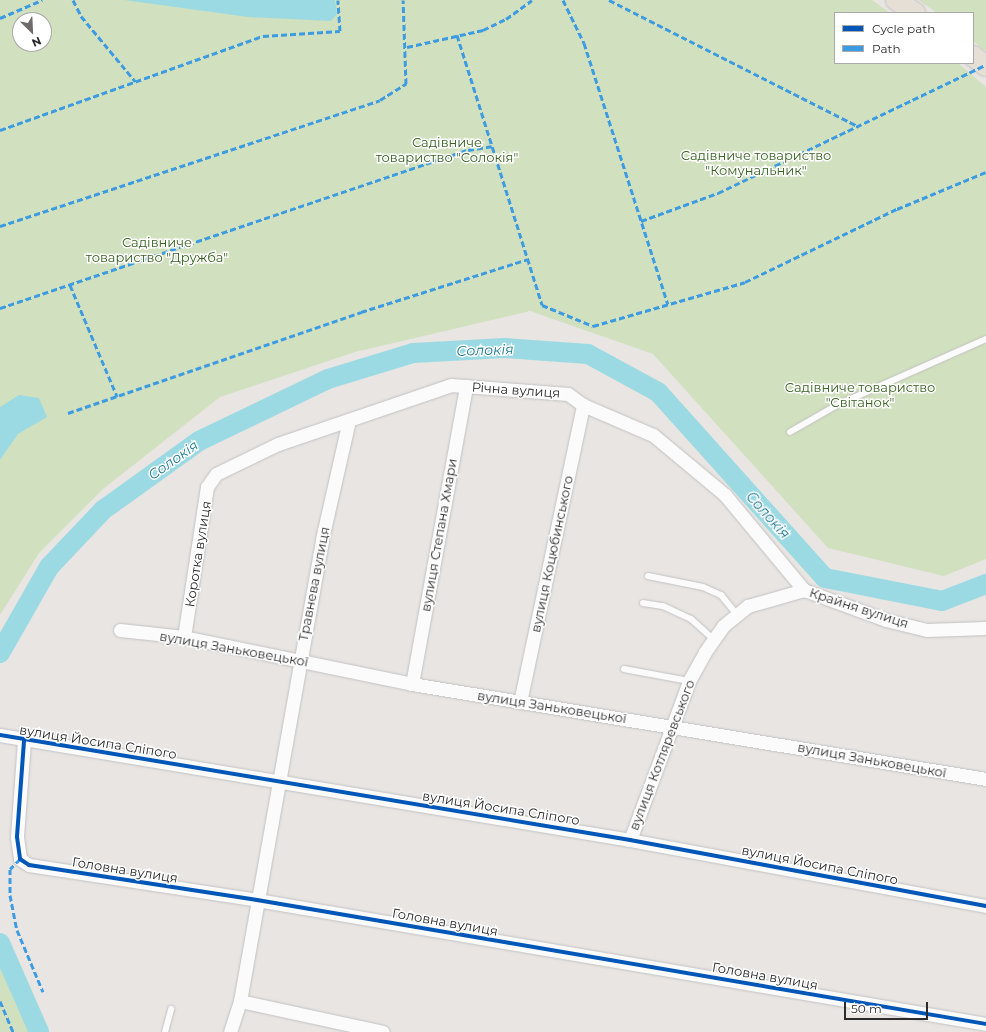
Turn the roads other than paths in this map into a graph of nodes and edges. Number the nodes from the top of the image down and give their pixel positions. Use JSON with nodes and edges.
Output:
{"nodes":[{"id":1,"x":896,"y":0,"type":"edge"},
{"id":2,"x":914,"y":12,"type":"edge"},
{"id":3,"x":974,"y":57,"type":"edge"},
{"id":4,"x":986,"y":66,"type":"edge"},
{"id":5,"x":986,"y":339,"type":"edge"},
{"id":6,"x":466,"y":386,"type":"junction"},
{"id":7,"x":583,"y":405,"type":"junction"},
{"id":8,"x":349,"y":420,"type":"junction"},
{"id":9,"x":790,"y":432,"type":"dead end"},
{"id":10,"x":216,"y":474,"type":"joint"},
{"id":11,"x":648,"y":576,"type":"dead end"},
{"id":12,"x":804,"y":590,"type":"junction"},
{"id":13,"x":643,"y":602,"type":"dead end"},
{"id":14,"x":737,"y":616,"type":"junction"},
{"id":15,"x":986,"y":628,"type":"edge"},
{"id":16,"x":120,"y":630,"type":"dead end"},
{"id":17,"x":184,"y":637,"type":"junction"},
{"id":18,"x":714,"y":640,"type":"junction"},
{"id":19,"x":299,"y":660,"type":"junction"},
{"id":20,"x":624,"y":669,"type":"dead end"},
{"id":21,"x":688,"y":681,"type":"junction"},
{"id":22,"x":412,"y":684,"type":"junction"},
{"id":23,"x":520,"y":702,"type":"junction"},
{"id":24,"x":673,"y":725,"type":"junction"},
{"id":25,"x":11,"y":738,"type":"edge"},
{"id":26,"x":986,"y":779,"type":"edge"},
{"id":27,"x":278,"y":781,"type":"junction"},
{"id":28,"x":630,"y":840,"type":"junction"},
{"id":29,"x":257,"y":900,"type":"junction"},
{"id":30,"x":986,"y":906,"type":"edge"},
{"id":31,"x":240,"y":1001,"type":"junction"},
{"id":32,"x":171,"y":1009,"type":"dead end"},
{"id":33,"x":986,"y":1024,"type":"edge"},
{"id":34,"x":165,"y":1032,"type":"edge"},
{"id":35,"x":230,"y":1032,"type":"edge"},
{"id":36,"x":383,"y":1032,"type":"edge"}],
"edges":[{"from":1,"to":2,"type":"main road"},
{"from":3,"to":4,"type":"main road"},
{"from":5,"to":9,"type":"lane"},
{"from":6,"to":7,"type":"street","name":"Річна вулиця"},
{"from":6,"to":8,"type":"street","name":"Річна вулиця"},
{"from":6,"to":22,"type":"street","name":"вулиця Степана Хмари"},
{"from":7,"to":12,"type":"street","name":"Річна вулиця"},
{"from":7,"to":23,"type":"street","name":"вулиця Коцюбинського"},
{"from":8,"to":10,"type":"street","name":"Річна вулиця"},
{"from":8,"to":19,"type":"street","name":"Травнева вулиця"},
{"from":10,"to":17,"type":"street","name":"Коротка вулиця"},
{"from":11,"to":14,"type":"lane"},
{"from":12,"to":14,"type":"street","name":"вулиця Котляревського"},
{"from":12,"to":15,"type":"street","name":"Крайня вулиця"},
{"from":13,"to":18,"type":"lane"},
{"from":14,"to":18,"type":"street","name":"вулиця Котляревського"},
{"from":16,"to":17,"type":"street","name":"вулиця Заньковецької"},
{"from":17,"to":19,"type":"street","name":"вулиця Заньковецької"},
{"from":18,"to":21,"type":"street","name":"вулиця Котляревського"},
{"from":19,"to":22,"type":"street","name":"вулиця Заньковецької"},
{"from":19,"to":27,"type":"street","name":"Травнева вулиця"},
{"from":20,"to":21,"type":"lane"},
{"from":21,"to":24,"type":"street","name":"вулиця Котляревського"},
{"from":22,"to":23,"type":"street","name":"вулиця Заньковецької"},
{"from":23,"to":24,"type":"street","name":"вулиця Заньковецької"},
{"from":24,"to":26,"type":"street","name":"вулиця Заньковецької"},
{"from":24,"to":28,"type":"street","name":"вулиця Котляревського"},
{"from":25,"to":27,"type":"street","name":"вулиця Йосипа Сліпого"},
{"from":25,"to":29,"type":"street","name":"Головна вулиця"},
{"from":27,"to":28,"type":"street","name":"вулиця Йосипа Сліпого"},
{"from":27,"to":29,"type":"street","name":"Травнева вулиця"},
{"from":28,"to":30,"type":"street","name":"вулиця Йосипа Сліпого"},
{"from":29,"to":31,"type":"street","name":"Травнева вулиця"},
{"from":29,"to":33,"type":"street","name":"Головна вулиця"},
{"from":31,"to":35,"type":"street","name":"Травнева вулиця"},
{"from":31,"to":36,"type":"street"},
{"from":32,"to":34,"type":"lane"}]}
